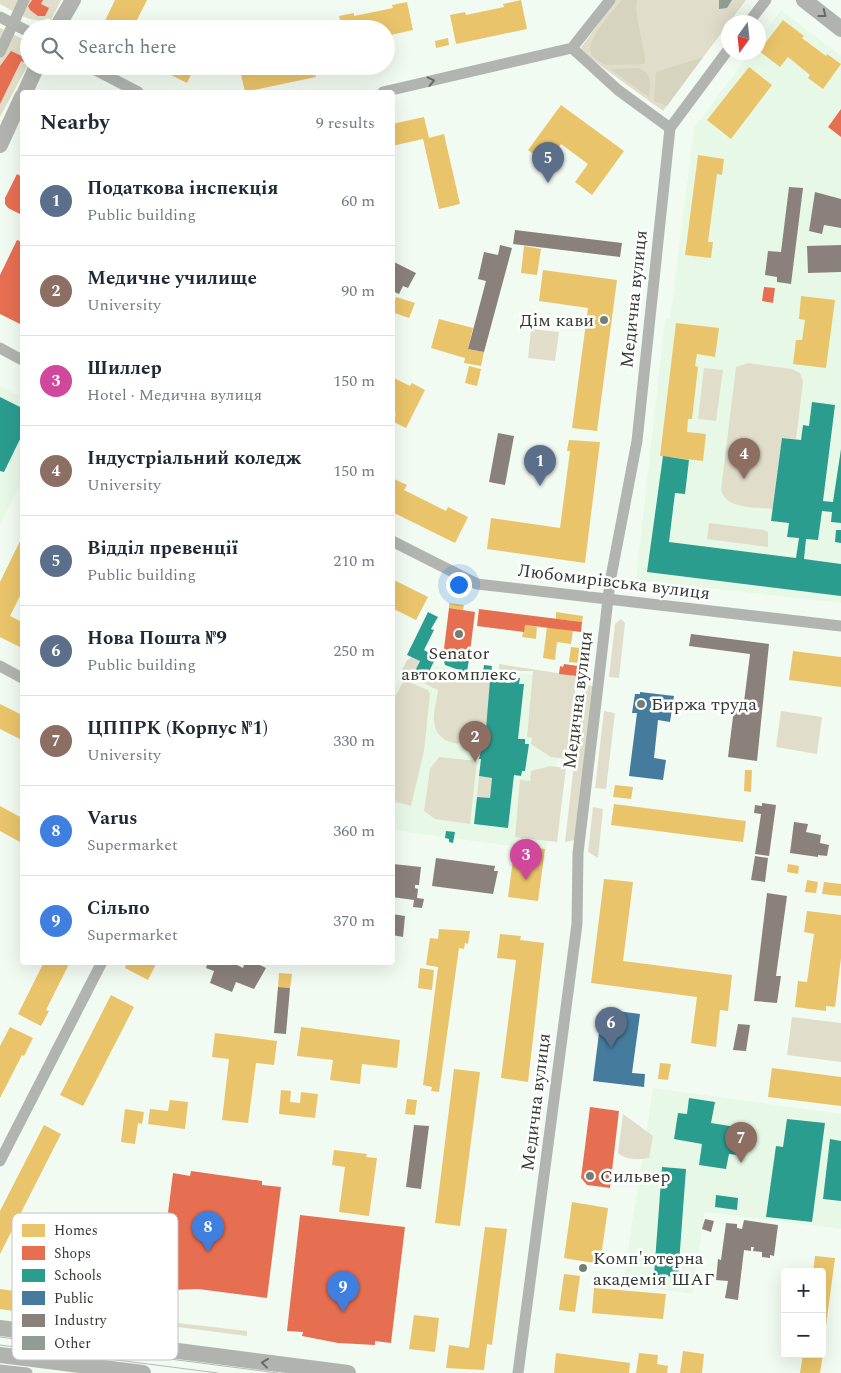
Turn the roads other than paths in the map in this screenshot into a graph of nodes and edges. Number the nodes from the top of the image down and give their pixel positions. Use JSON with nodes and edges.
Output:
{"nodes":[{"id":1,"x":24,"y":0,"type":"edge"},
{"id":2,"x":73,"y":0,"type":"edge"},
{"id":3,"x":610,"y":0,"type":"edge"},
{"id":4,"x":766,"y":0,"type":"edge"},
{"id":5,"x":804,"y":0,"type":"edge"},
{"id":6,"x":754,"y":15,"type":"edge"},
{"id":7,"x":0,"y":17,"type":"edge"},
{"id":8,"x":61,"y":20,"type":"edge"},
{"id":9,"x":12,"y":23,"type":"junction"},
{"id":10,"x":20,"y":27,"type":"edge"},
{"id":11,"x":841,"y":29,"type":"edge"},
{"id":12,"x":572,"y":48,"type":"junction"},
{"id":13,"x":0,"y":52,"type":"edge"},
{"id":14,"x":721,"y":59,"type":"edge"},
{"id":15,"x":33,"y":75,"type":"edge"},
{"id":16,"x":105,"y":75,"type":"edge"},
{"id":17,"x":26,"y":90,"type":"edge"},
{"id":18,"x":134,"y":90,"type":"edge"},
{"id":19,"x":392,"y":90,"type":"edge"},
{"id":20,"x":20,"y":101,"type":"edge"},
{"id":21,"x":670,"y":128,"type":"junction"},
{"id":22,"x":0,"y":145,"type":"edge"},
{"id":23,"x":0,"y":348,"type":"edge"},
{"id":24,"x":20,"y":359,"type":"edge"},
{"id":25,"x":395,"y":543,"type":"edge"},
{"id":26,"x":608,"y":600,"type":"junction"},
{"id":27,"x":841,"y":626,"type":"edge"},
{"id":28,"x":0,"y":666,"type":"edge"},
{"id":29,"x":20,"y":677,"type":"edge"},
{"id":30,"x":100,"y":965,"type":"edge"},
{"id":31,"x":0,"y":1161,"type":"edge"},
{"id":32,"x":178,"y":1351,"type":"edge"},
{"id":33,"x":40,"y":1360,"type":"edge"},
{"id":34,"x":0,"y":1370,"type":"edge"},
{"id":35,"x":27,"y":1373,"type":"edge"},
{"id":36,"x":143,"y":1373,"type":"edge"},
{"id":37,"x":348,"y":1373,"type":"edge"},
{"id":38,"x":518,"y":1373,"type":"edge"}],
"edges":[{"from":1,"to":9,"type":"street"},
{"from":2,"to":8,"type":"main road"},
{"from":3,"to":12,"type":"street"},
{"from":4,"to":6,"type":"street"},
{"from":5,"to":11,"type":"main road","one_way":true},
{"from":7,"to":9,"type":"street"},
{"from":9,"to":10,"type":"street"},
{"from":9,"to":13,"type":"street"},
{"from":19,"to":12,"type":"street","one_way":true},
{"from":12,"to":21,"type":"street"},
{"from":14,"to":21,"type":"street"},
{"from":15,"to":17,"type":"main road"},
{"from":16,"to":18,"type":"street"},
{"from":20,"to":22,"type":"main road"},
{"from":21,"to":26,"type":"street","name":"Медична вулиця"},
{"from":23,"to":24,"type":"street"},
{"from":25,"to":26,"type":"street","name":"Любомирівська вулиця"},
{"from":26,"to":27,"type":"street","name":"Любомирівська вулиця"},
{"from":26,"to":38,"type":"street","name":"Медична вулиця"},
{"from":28,"to":29,"type":"street"},
{"from":30,"to":31,"type":"street"},
{"from":37,"to":32,"type":"main road","one_way":true},
{"from":33,"to":36,"type":"main road"},
{"from":34,"to":35,"type":"street"}]}
